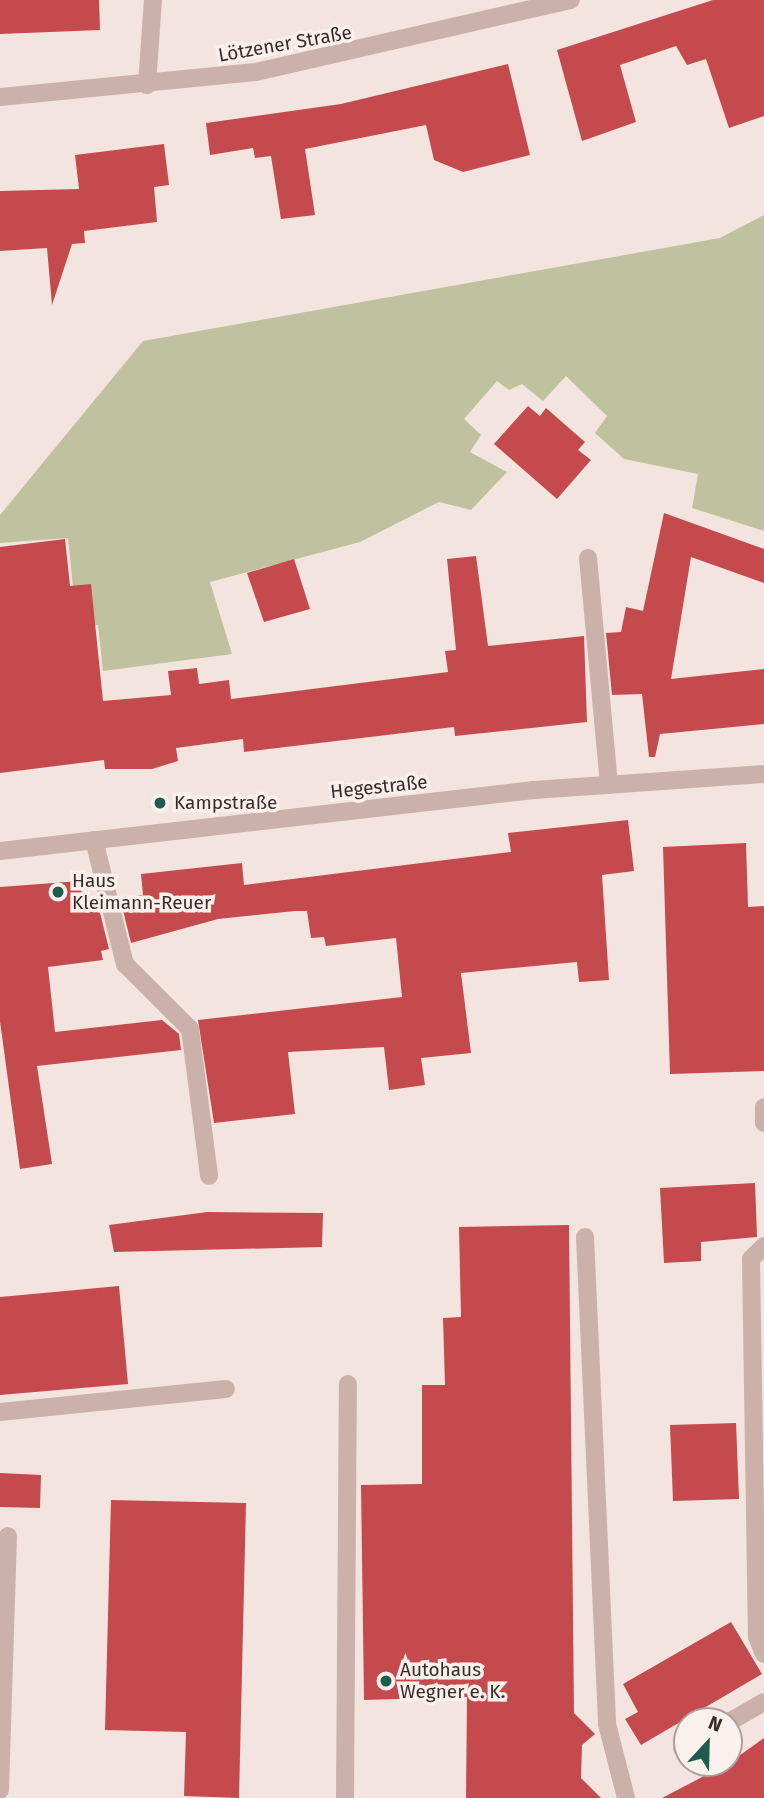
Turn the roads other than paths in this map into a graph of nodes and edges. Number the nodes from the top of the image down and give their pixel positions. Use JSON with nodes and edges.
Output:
{"nodes":[{"id":1,"x":153,"y":0,"type":"edge"},
{"id":2,"x":571,"y":0,"type":"edge"},
{"id":3,"x":147,"y":85,"type":"junction"},
{"id":4,"x":0,"y":97,"type":"edge"},
{"id":5,"x":587,"y":558,"type":"dead end"},
{"id":6,"x":764,"y":774,"type":"edge"},
{"id":7,"x":609,"y":785,"type":"junction"},
{"id":8,"x":94,"y":840,"type":"junction"},
{"id":9,"x":0,"y":851,"type":"edge"},
{"id":10,"x":764,"y":1107,"type":"edge"},
{"id":11,"x":764,"y":1123,"type":"edge"},
{"id":12,"x":209,"y":1176,"type":"dead end"},
{"id":13,"x":585,"y":1237,"type":"dead end"},
{"id":14,"x":764,"y":1246,"type":"edge"},
{"id":15,"x":348,"y":1384,"type":"dead end"},
{"id":16,"x":226,"y":1389,"type":"dead end"},
{"id":17,"x":0,"y":1412,"type":"edge"},
{"id":18,"x":8,"y":1536,"type":"dead end"},
{"id":19,"x":764,"y":1654,"type":"edge"},
{"id":20,"x":764,"y":1702,"type":"edge"},
{"id":21,"x":743,"y":1714,"type":"edge"},
{"id":22,"x":0,"y":1790,"type":"edge"},
{"id":23,"x":345,"y":1798,"type":"edge"},
{"id":24,"x":626,"y":1798,"type":"edge"}],
"edges":[{"from":1,"to":3,"type":"street"},
{"from":2,"to":3,"type":"street","name":"Lötzener Straße"},
{"from":3,"to":4,"type":"street","name":"Lötzener Straße"},
{"from":5,"to":7,"type":"street"},
{"from":6,"to":7,"type":"street","name":"Hegestraße"},
{"from":7,"to":8,"type":"street","name":"Hegestraße"},
{"from":8,"to":9,"type":"street","name":"Hegestraße"},
{"from":8,"to":12,"type":"street"},
{"from":10,"to":11,"type":"street"},
{"from":13,"to":24,"type":"street"},
{"from":14,"to":19,"type":"street"},
{"from":15,"to":23,"type":"street"},
{"from":16,"to":17,"type":"street"},
{"from":18,"to":22,"type":"street"},
{"from":20,"to":21,"type":"street"}]}
